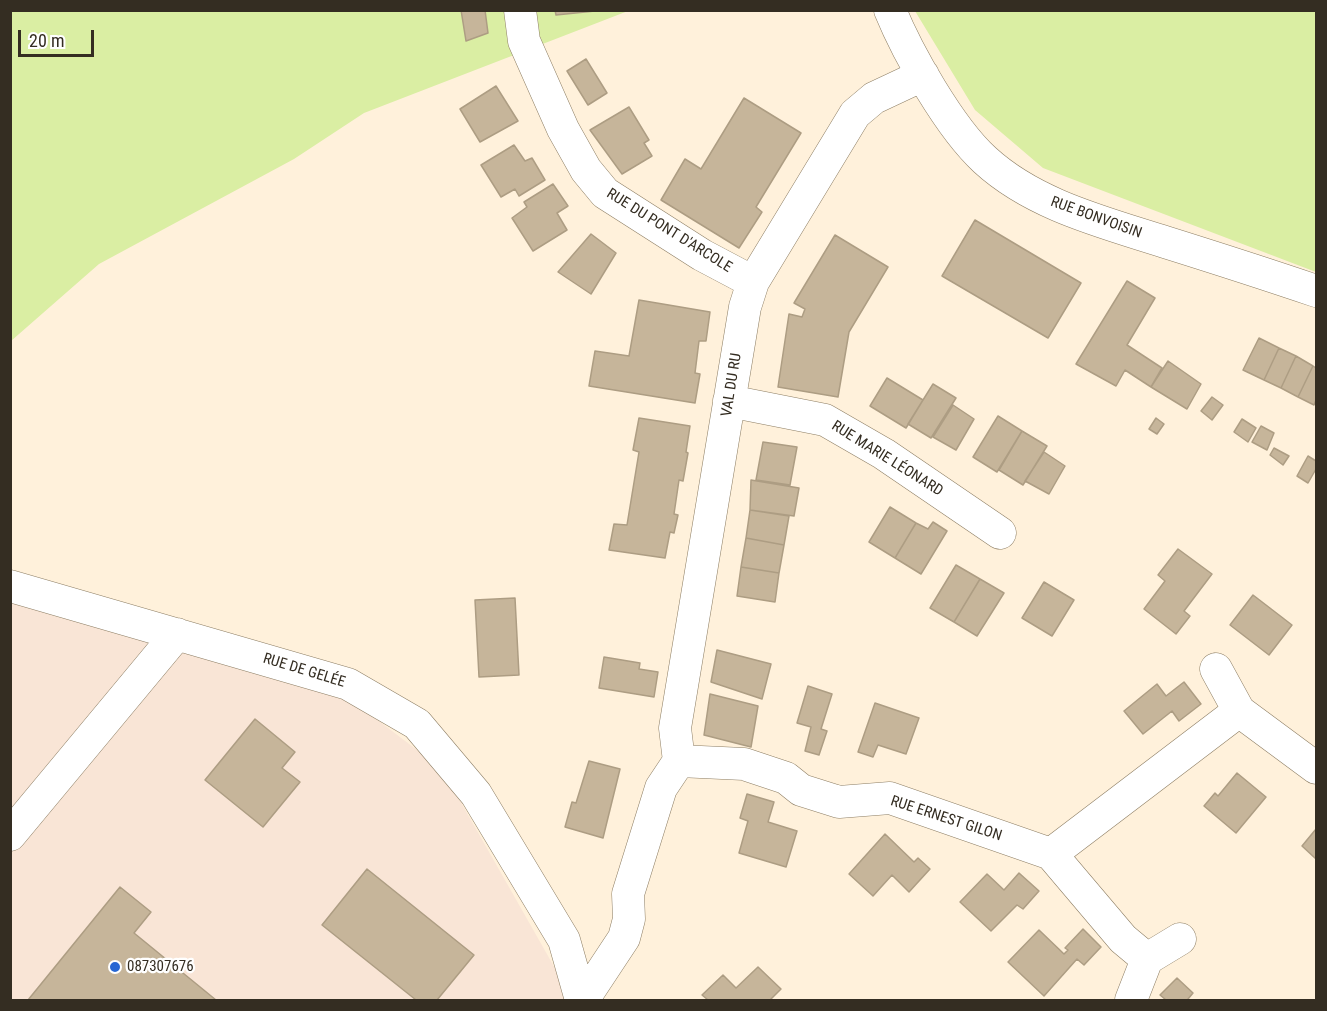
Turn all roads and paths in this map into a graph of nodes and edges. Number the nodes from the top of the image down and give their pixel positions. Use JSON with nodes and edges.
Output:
{"nodes":[{"id":1,"x":520,"y":10,"type":"edge"},
{"id":2,"x":890,"y":10,"type":"edge"},
{"id":3,"x":923,"y":75,"type":"junction"},
{"id":4,"x":753,"y":282,"type":"junction"},
{"id":5,"x":1317,"y":291,"type":"edge"},
{"id":6,"x":729,"y":401,"type":"junction"},
{"id":7,"x":1000,"y":533,"type":"dead end"},
{"id":8,"x":10,"y":586,"type":"edge"},
{"id":9,"x":177,"y":634,"type":"junction"},
{"id":10,"x":1216,"y":669,"type":"dead end"},
{"id":11,"x":1239,"y":711,"type":"junction"},
{"id":12,"x":680,"y":761,"type":"junction"},
{"id":13,"x":1317,"y":768,"type":"edge"},
{"id":14,"x":10,"y":835,"type":"edge"},
{"id":15,"x":1051,"y":854,"type":"junction"},
{"id":16,"x":1180,"y":939,"type":"dead end"},
{"id":17,"x":1147,"y":959,"type":"junction"},
{"id":18,"x":582,"y":1000,"type":"edge"},
{"id":19,"x":1131,"y":1000,"type":"edge"}],
"edges":[{"from":1,"to":4,"type":"street","name":"RUE DU PONT D'ARCOLE"},
{"from":2,"to":3,"type":"street","name":"RUE BONVOISIN"},
{"from":3,"to":4,"type":"street","name":"VAL DU RU"},
{"from":3,"to":5,"type":"street","name":"RUE BONVOISIN"},
{"from":4,"to":6,"type":"street","name":"VAL DU RU"},
{"from":6,"to":7,"type":"street","name":"RUE MARIE LÉONARD"},
{"from":6,"to":12,"type":"street","name":"VAL DU RU"},
{"from":8,"to":9,"type":"street","name":"RUE DE GELÉE"},
{"from":9,"to":14,"type":"street"},
{"from":9,"to":18,"type":"street","name":"RUE DE GELÉE"},
{"from":10,"to":11,"type":"street"},
{"from":11,"to":13,"type":"street"},
{"from":11,"to":15,"type":"street"},
{"from":12,"to":15,"type":"street","name":"RUE ERNEST GILON"},
{"from":12,"to":18,"type":"street"},
{"from":15,"to":17,"type":"street"},
{"from":16,"to":17,"type":"street"},
{"from":17,"to":19,"type":"street"}]}
